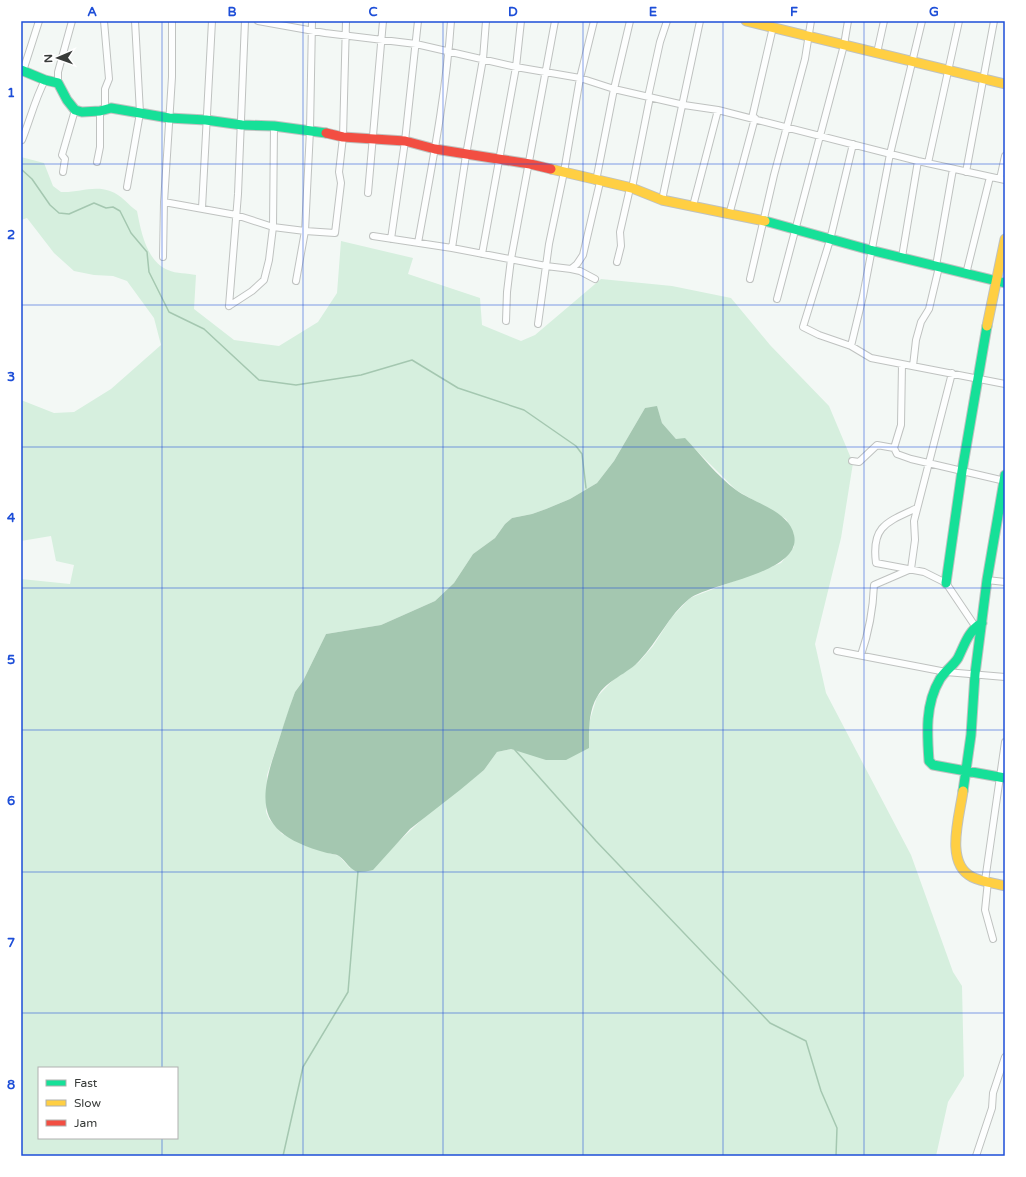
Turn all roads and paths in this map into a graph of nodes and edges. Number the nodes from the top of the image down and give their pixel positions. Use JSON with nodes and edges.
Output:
{"nodes":[{"id":1,"x":39,"y":21,"type":"edge"},
{"id":2,"x":72,"y":21,"type":"edge"},
{"id":3,"x":104,"y":21,"type":"edge"},
{"id":4,"x":135,"y":21,"type":"edge"},
{"id":5,"x":172,"y":21,"type":"edge"},
{"id":6,"x":212,"y":21,"type":"edge"},
{"id":7,"x":245,"y":21,"type":"edge"},
{"id":8,"x":258,"y":21,"type":"edge"},
{"id":9,"x":312,"y":21,"type":"edge"},
{"id":10,"x":346,"y":21,"type":"edge"},
{"id":11,"x":383,"y":21,"type":"edge"},
{"id":12,"x":418,"y":21,"type":"edge"},
{"id":13,"x":451,"y":21,"type":"edge"},
{"id":14,"x":486,"y":21,"type":"edge"},
{"id":15,"x":521,"y":21,"type":"edge"},
{"id":16,"x":555,"y":21,"type":"edge"},
{"id":17,"x":594,"y":21,"type":"edge"},
{"id":18,"x":630,"y":21,"type":"edge"},
{"id":19,"x":666,"y":21,"type":"edge"},
{"id":20,"x":700,"y":21,"type":"edge"},
{"id":21,"x":746,"y":21,"type":"edge"},
{"id":22,"x":811,"y":21,"type":"edge"},
{"id":23,"x":848,"y":21,"type":"edge"},
{"id":24,"x":884,"y":21,"type":"edge"},
{"id":25,"x":922,"y":21,"type":"edge"},
{"id":26,"x":959,"y":21,"type":"edge"},
{"id":27,"x":994,"y":21,"type":"edge"},
{"id":28,"x":276,"y":23,"type":"edge"},
{"id":29,"x":773,"y":27,"type":"junction"},
{"id":30,"x":312,"y":31,"type":"junction"},
{"id":31,"x":345,"y":35,"type":"junction"},
{"id":32,"x":809,"y":37,"type":"junction"},
{"id":33,"x":381,"y":39,"type":"junction"},
{"id":34,"x":416,"y":44,"type":"junction"},
{"id":35,"x":844,"y":45,"type":"junction"},
{"id":36,"x":449,"y":52,"type":"junction"},
{"id":37,"x":877,"y":53,"type":"junction"},
{"id":38,"x":483,"y":58,"type":"junction"},
{"id":39,"x":913,"y":61,"type":"junction"},
{"id":40,"x":516,"y":67,"type":"junction"},
{"id":41,"x":947,"y":70,"type":"junction"},
{"id":42,"x":22,"y":71,"type":"edge"},
{"id":43,"x":546,"y":71,"type":"junction"},
{"id":44,"x":580,"y":78,"type":"junction"},
{"id":45,"x":983,"y":79,"type":"junction"},
{"id":46,"x":45,"y":80,"type":"junction"},
{"id":47,"x":58,"y":83,"type":"junction"},
{"id":48,"x":1005,"y":84,"type":"edge"},
{"id":49,"x":614,"y":89,"type":"junction"},
{"id":50,"x":649,"y":97,"type":"junction"},
{"id":51,"x":684,"y":105,"type":"junction"},
{"id":52,"x":75,"y":110,"type":"junction"},
{"id":53,"x":103,"y":110,"type":"junction"},
{"id":54,"x":718,"y":110,"type":"junction"},
{"id":55,"x":140,"y":114,"type":"junction"},
{"id":56,"x":169,"y":118,"type":"junction"},
{"id":57,"x":754,"y":118,"type":"junction"},
{"id":58,"x":206,"y":120,"type":"junction"},
{"id":59,"x":242,"y":125,"type":"junction"},
{"id":60,"x":274,"y":126,"type":"junction"},
{"id":61,"x":786,"y":128,"type":"junction"},
{"id":62,"x":310,"y":130,"type":"junction"},
{"id":63,"x":343,"y":137,"type":"junction"},
{"id":64,"x":820,"y":137,"type":"junction"},
{"id":65,"x":374,"y":139,"type":"junction"},
{"id":66,"x":22,"y":140,"type":"dead end"},
{"id":67,"x":405,"y":141,"type":"junction"},
{"id":68,"x":853,"y":144,"type":"junction"},
{"id":69,"x":435,"y":149,"type":"junction"},
{"id":70,"x":890,"y":154,"type":"junction"},
{"id":71,"x":466,"y":155,"type":"junction"},
{"id":72,"x":1005,"y":156,"type":"edge"},
{"id":73,"x":500,"y":160,"type":"junction"},
{"id":74,"x":918,"y":161,"type":"junction"},
{"id":75,"x":97,"y":162,"type":"dead end"},
{"id":76,"x":928,"y":163,"type":"junction"},
{"id":77,"x":530,"y":164,"type":"junction"},
{"id":78,"x":953,"y":169,"type":"junction"},
{"id":79,"x":63,"y":172,"type":"dead end"},
{"id":80,"x":564,"y":172,"type":"junction"},
{"id":81,"x":966,"y":172,"type":"junction"},
{"id":82,"x":990,"y":177,"type":"junction"},
{"id":83,"x":1003,"y":180,"type":"edge"},
{"id":84,"x":598,"y":182,"type":"junction"},
{"id":85,"x":127,"y":187,"type":"dead end"},
{"id":86,"x":631,"y":188,"type":"junction"},
{"id":87,"x":368,"y":193,"type":"dead end"},
{"id":88,"x":662,"y":200,"type":"junction"},
{"id":89,"x":164,"y":202,"type":"junction"},
{"id":90,"x":693,"y":206,"type":"junction"},
{"id":91,"x":202,"y":208,"type":"junction"},
{"id":92,"x":729,"y":214,"type":"junction"},
{"id":93,"x":236,"y":215,"type":"junction"},
{"id":94,"x":765,"y":221,"type":"junction"},
{"id":95,"x":273,"y":227,"type":"junction"},
{"id":96,"x":796,"y":230,"type":"junction"},
{"id":97,"x":305,"y":231,"type":"junction"},
{"id":98,"x":373,"y":236,"type":"dead end"},
{"id":99,"x":391,"y":239,"type":"junction"},
{"id":100,"x":1005,"y":239,"type":"edge"},
{"id":101,"x":830,"y":240,"type":"junction"},
{"id":102,"x":418,"y":244,"type":"junction"},
{"id":103,"x":452,"y":248,"type":"junction"},
{"id":104,"x":870,"y":250,"type":"junction"},
{"id":105,"x":482,"y":254,"type":"junction"},
{"id":106,"x":162,"y":257,"type":"dead end"},
{"id":107,"x":902,"y":257,"type":"junction"},
{"id":108,"x":511,"y":259,"type":"junction"},
{"id":109,"x":617,"y":262,"type":"dead end"},
{"id":110,"x":546,"y":266,"type":"junction"},
{"id":111,"x":938,"y":266,"type":"junction"},
{"id":112,"x":571,"y":269,"type":"junction"},
{"id":113,"x":966,"y":274,"type":"junction"},
{"id":114,"x":596,"y":279,"type":"dead end"},
{"id":115,"x":750,"y":279,"type":"dead end"},
{"id":116,"x":296,"y":281,"type":"dead end"},
{"id":117,"x":995,"y":281,"type":"junction"},
{"id":118,"x":1005,"y":283,"type":"edge"},
{"id":119,"x":777,"y":299,"type":"dead end"},
{"id":120,"x":506,"y":321,"type":"dead end"},
{"id":121,"x":538,"y":324,"type":"dead end"},
{"id":122,"x":851,"y":346,"type":"junction"},
{"id":123,"x":902,"y":364,"type":"junction"},
{"id":124,"x":913,"y":366,"type":"junction"},
{"id":125,"x":952,"y":373,"type":"junction"},
{"id":126,"x":978,"y":380,"type":"junction"},
{"id":127,"x":1005,"y":384,"type":"edge"},
{"id":128,"x":894,"y":448,"type":"junction"},
{"id":129,"x":852,"y":461,"type":"dead end"},
{"id":130,"x":929,"y":463,"type":"junction"},
{"id":131,"x":962,"y":471,"type":"junction"},
{"id":132,"x":1005,"y":479,"type":"edge"},
{"id":133,"x":917,"y":508,"type":"junction"},
{"id":134,"x":911,"y":569,"type":"junction"},
{"id":135,"x":987,"y":580,"type":"junction"},
{"id":136,"x":1005,"y":582,"type":"edge"},
{"id":137,"x":946,"y":583,"type":"junction"},
{"id":138,"x":978,"y":625,"type":"junction"},
{"id":139,"x":837,"y":650,"type":"dead end"},
{"id":140,"x":861,"y":655,"type":"junction"},
{"id":141,"x":946,"y":672,"type":"junction"},
{"id":142,"x":975,"y":674,"type":"junction"},
{"id":143,"x":1005,"y":677,"type":"edge"},
{"id":144,"x":1005,"y":742,"type":"edge"},
{"id":145,"x":966,"y":771,"type":"junction"},
{"id":146,"x":1002,"y":778,"type":"edge"},
{"id":147,"x":986,"y":881,"type":"junction"},
{"id":148,"x":1005,"y":886,"type":"edge"},
{"id":149,"x":993,"y":939,"type":"dead end"},
{"id":150,"x":1005,"y":1057,"type":"edge"},
{"id":151,"x":976,"y":1156,"type":"edge"}],
"edges":[{"from":1,"to":42,"type":"street"},
{"from":2,"to":47,"type":"street"},
{"from":3,"to":53,"type":"street"},
{"from":4,"to":55,"type":"street"},
{"from":5,"to":56,"type":"street"},
{"from":6,"to":58,"type":"street"},
{"from":7,"to":59,"type":"street"},
{"from":8,"to":28,"type":"street"},
{"from":9,"to":30,"type":"street"},
{"from":10,"to":31,"type":"street"},
{"from":11,"to":33,"type":"street"},
{"from":12,"to":34,"type":"street"},
{"from":13,"to":36,"type":"street"},
{"from":14,"to":38,"type":"street"},
{"from":15,"to":40,"type":"street"},
{"from":16,"to":43,"type":"street"},
{"from":17,"to":44,"type":"street"},
{"from":18,"to":49,"type":"street"},
{"from":19,"to":50,"type":"street"},
{"from":20,"to":51,"type":"street"},
{"from":21,"to":29,"type":"street"},
{"from":22,"to":32,"type":"street"},
{"from":23,"to":35,"type":"street"},
{"from":24,"to":37,"type":"street"},
{"from":25,"to":39,"type":"street"},
{"from":26,"to":41,"type":"street"},
{"from":27,"to":45,"type":"street"},
{"from":28,"to":30,"type":"street"},
{"from":29,"to":32,"type":"street"},
{"from":29,"to":57,"type":"street"},
{"from":30,"to":31,"type":"street"},
{"from":30,"to":62,"type":"street"},
{"from":31,"to":33,"type":"street"},
{"from":31,"to":63,"type":"street"},
{"from":32,"to":35,"type":"street"},
{"from":32,"to":61,"type":"street"},
{"from":33,"to":34,"type":"street"},
{"from":33,"to":65,"type":"street"},
{"from":34,"to":36,"type":"street"},
{"from":34,"to":67,"type":"street"},
{"from":35,"to":37,"type":"street"},
{"from":35,"to":64,"type":"street"},
{"from":36,"to":38,"type":"street"},
{"from":36,"to":69,"type":"street"},
{"from":37,"to":39,"type":"street"},
{"from":38,"to":40,"type":"street"},
{"from":38,"to":71,"type":"street"},
{"from":39,"to":41,"type":"street"},
{"from":39,"to":70,"type":"street"},
{"from":40,"to":43,"type":"street"},
{"from":40,"to":73,"type":"street"},
{"from":41,"to":45,"type":"street"},
{"from":41,"to":76,"type":"street"},
{"from":42,"to":46,"type":"street"},
{"from":43,"to":44,"type":"street"},
{"from":43,"to":77,"type":"street"},
{"from":44,"to":49,"type":"street"},
{"from":44,"to":80,"type":"street"},
{"from":45,"to":48,"type":"street"},
{"from":45,"to":81,"type":"street"},
{"from":46,"to":47,"type":"street"},
{"from":46,"to":66,"type":"street"},
{"from":47,"to":52,"type":"street"},
{"from":49,"to":50,"type":"street"},
{"from":49,"to":84,"type":"street"},
{"from":50,"to":51,"type":"street"},
{"from":50,"to":86,"type":"street"},
{"from":51,"to":54,"type":"street"},
{"from":51,"to":88,"type":"street"},
{"from":52,"to":53,"type":"street"},
{"from":52,"to":79,"type":"street"},
{"from":53,"to":55,"type":"street"},
{"from":53,"to":75,"type":"street"},
{"from":54,"to":57,"type":"street"},
{"from":54,"to":90,"type":"street"},
{"from":55,"to":56,"type":"street"},
{"from":55,"to":85,"type":"street"},
{"from":56,"to":58,"type":"street"},
{"from":56,"to":89,"type":"street"},
{"from":57,"to":61,"type":"street"},
{"from":57,"to":92,"type":"street"},
{"from":58,"to":59,"type":"street"},
{"from":58,"to":91,"type":"street"},
{"from":59,"to":60,"type":"street"},
{"from":59,"to":93,"type":"street"},
{"from":60,"to":62,"type":"street"},
{"from":60,"to":95,"type":"street"},
{"from":61,"to":64,"type":"street"},
{"from":61,"to":94,"type":"street"},
{"from":62,"to":63,"type":"street"},
{"from":62,"to":97,"type":"street"},
{"from":63,"to":65,"type":"street"},
{"from":63,"to":97,"type":"street"},
{"from":64,"to":68,"type":"street"},
{"from":64,"to":96,"type":"street"},
{"from":65,"to":67,"type":"street"},
{"from":65,"to":87,"type":"street"},
{"from":67,"to":69,"type":"street"},
{"from":67,"to":99,"type":"street"},
{"from":68,"to":70,"type":"street"},
{"from":68,"to":101,"type":"street"},
{"from":69,"to":71,"type":"street"},
{"from":69,"to":102,"type":"street"},
{"from":70,"to":74,"type":"street"},
{"from":70,"to":104,"type":"street"},
{"from":71,"to":73,"type":"street"},
{"from":71,"to":103,"type":"street"},
{"from":72,"to":83,"type":"street"},
{"from":73,"to":77,"type":"street"},
{"from":73,"to":105,"type":"street"},
{"from":74,"to":76,"type":"street"},
{"from":74,"to":107,"type":"street"},
{"from":76,"to":78,"type":"street"},
{"from":77,"to":80,"type":"street"},
{"from":77,"to":108,"type":"street"},
{"from":78,"to":81,"type":"street"},
{"from":78,"to":111,"type":"street"},
{"from":80,"to":84,"type":"street"},
{"from":80,"to":110,"type":"street"},
{"from":81,"to":82,"type":"street"},
{"from":82,"to":83,"type":"street"},
{"from":82,"to":113,"type":"street"},
{"from":84,"to":86,"type":"street"},
{"from":84,"to":112,"type":"street"},
{"from":86,"to":88,"type":"street"},
{"from":86,"to":109,"type":"street"},
{"from":88,"to":90,"type":"street"},
{"from":89,"to":91,"type":"street"},
{"from":89,"to":106,"type":"street"},
{"from":90,"to":92,"type":"street"},
{"from":91,"to":93,"type":"street"},
{"from":92,"to":94,"type":"street"},
{"from":93,"to":95,"type":"street"},
{"from":93,"to":95,"type":"street"},
{"from":94,"to":96,"type":"street"},
{"from":94,"to":115,"type":"street"},
{"from":95,"to":97,"type":"street"},
{"from":96,"to":101,"type":"street"},
{"from":96,"to":119,"type":"street"},
{"from":97,"to":116,"type":"street"},
{"from":98,"to":99,"type":"street"},
{"from":99,"to":102,"type":"street"},
{"from":100,"to":117,"type":"street"},
{"from":101,"to":104,"type":"street"},
{"from":101,"to":122,"type":"street"},
{"from":102,"to":103,"type":"street"},
{"from":103,"to":105,"type":"street"},
{"from":104,"to":107,"type":"street"},
{"from":104,"to":122,"type":"street"},
{"from":105,"to":108,"type":"street"},
{"from":107,"to":111,"type":"street"},
{"from":108,"to":110,"type":"street"},
{"from":108,"to":120,"type":"street"},
{"from":110,"to":112,"type":"street"},
{"from":110,"to":121,"type":"street"},
{"from":111,"to":113,"type":"street"},
{"from":111,"to":124,"type":"street"},
{"from":112,"to":114,"type":"street"},
{"from":113,"to":117,"type":"street"},
{"from":117,"to":118,"type":"street"},
{"from":117,"to":126,"type":"street"},
{"from":122,"to":123,"type":"street"},
{"from":123,"to":124,"type":"street"},
{"from":123,"to":128,"type":"street"},
{"from":124,"to":125,"type":"street"},
{"from":125,"to":126,"type":"street"},
{"from":125,"to":130,"type":"street"},
{"from":126,"to":127,"type":"street"},
{"from":126,"to":131,"type":"street"},
{"from":128,"to":129,"type":"street"},
{"from":128,"to":130,"type":"street"},
{"from":130,"to":131,"type":"street"},
{"from":130,"to":133,"type":"street"},
{"from":131,"to":132,"type":"street"},
{"from":131,"to":137,"type":"street"},
{"from":132,"to":135,"type":"street"},
{"from":133,"to":134,"type":"street"},
{"from":133,"to":134,"type":"street"},
{"from":134,"to":137,"type":"street"},
{"from":134,"to":140,"type":"street"},
{"from":135,"to":136,"type":"street"},
{"from":135,"to":138,"type":"street"},
{"from":137,"to":138,"type":"street"},
{"from":138,"to":141,"type":"street"},
{"from":138,"to":142,"type":"street"},
{"from":139,"to":140,"type":"street"},
{"from":140,"to":141,"type":"street"},
{"from":141,"to":142,"type":"street"},
{"from":141,"to":145,"type":"street"},
{"from":142,"to":143,"type":"street"},
{"from":142,"to":145,"type":"street"},
{"from":144,"to":146,"type":"street"},
{"from":145,"to":146,"type":"street"},
{"from":145,"to":147,"type":"street"},
{"from":146,"to":147,"type":"street"},
{"from":147,"to":148,"type":"street"},
{"from":147,"to":149,"type":"street"},
{"from":150,"to":151,"type":"street"}]}
